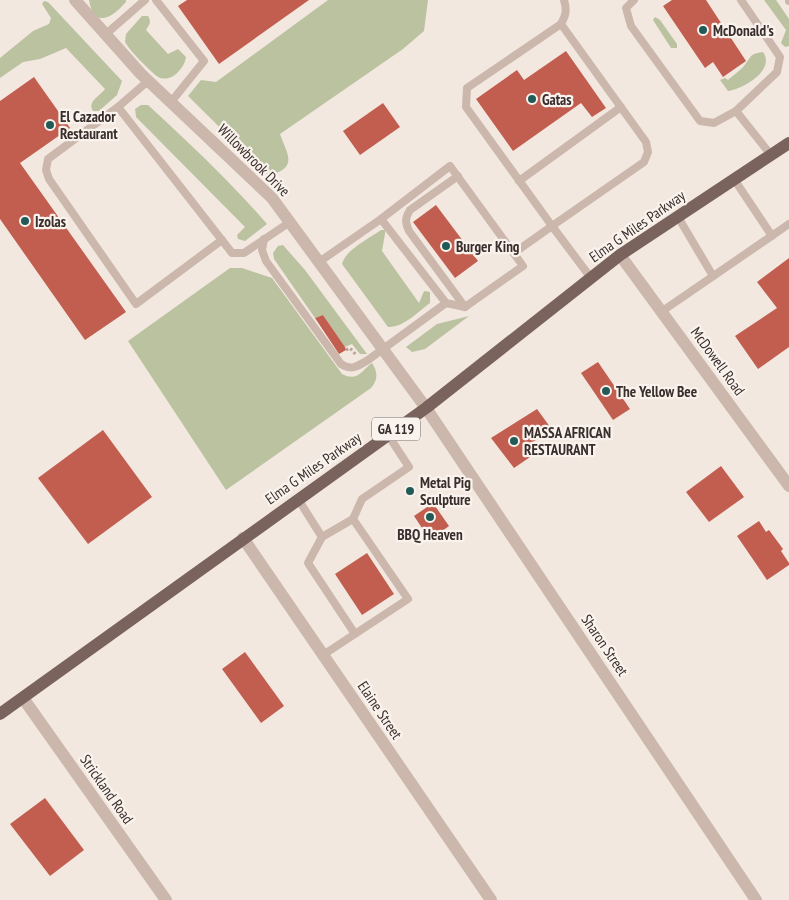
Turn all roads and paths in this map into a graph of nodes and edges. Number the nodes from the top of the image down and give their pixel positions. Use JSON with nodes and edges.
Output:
{"nodes":[{"id":1,"x":76,"y":0,"type":"edge"},
{"id":2,"x":145,"y":0,"type":"edge"},
{"id":3,"x":156,"y":0,"type":"edge"},
{"id":4,"x":564,"y":0,"type":"edge"},
{"id":5,"x":634,"y":0,"type":"edge"},
{"id":6,"x":741,"y":0,"type":"edge"},
{"id":7,"x":561,"y":24,"type":"junction"},
{"id":8,"x":106,"y":34,"type":"junction"},
{"id":9,"x":780,"y":57,"type":"junction"},
{"id":10,"x":789,"y":58,"type":"edge"},
{"id":11,"x":148,"y":81,"type":"junction"},
{"id":12,"x":170,"y":102,"type":"junction"},
{"id":13,"x":118,"y":107,"type":"junction"},
{"id":14,"x":621,"y":107,"type":"junction"},
{"id":15,"x":736,"y":111,"type":"junction"},
{"id":16,"x":789,"y":142,"type":"edge"},
{"id":17,"x":770,"y":155,"type":"junction"},
{"id":18,"x":458,"y":176,"type":"junction"},
{"id":19,"x":734,"y":179,"type":"junction"},
{"id":20,"x":519,"y":181,"type":"junction"},
{"id":21,"x":678,"y":217,"type":"junction"},
{"id":22,"x":381,"y":219,"type":"junction"},
{"id":23,"x":290,"y":222,"type":"junction"},
{"id":24,"x":789,"y":224,"type":"edge"},
{"id":25,"x":552,"y":226,"type":"junction"},
{"id":26,"x":772,"y":236,"type":"junction"},
{"id":27,"x":264,"y":239,"type":"junction"},
{"id":28,"x":222,"y":240,"type":"junction"},
{"id":29,"x":514,"y":253,"type":"junction"},
{"id":30,"x":620,"y":255,"type":"junction"},
{"id":31,"x":319,"y":262,"type":"junction"},
{"id":32,"x":714,"y":276,"type":"junction"},
{"id":33,"x":591,"y":278,"type":"junction"},
{"id":34,"x":446,"y":303,"type":"junction"},
{"id":35,"x":465,"y":306,"type":"junction"},
{"id":36,"x":661,"y":312,"type":"junction"},
{"id":37,"x":383,"y":349,"type":"junction"},
{"id":38,"x":426,"y":408,"type":"junction"},
{"id":39,"x":388,"y":435,"type":"junction"},
{"id":40,"x":789,"y":486,"type":"edge"},
{"id":41,"x":298,"y":499,"type":"junction"},
{"id":42,"x":353,"y":519,"type":"junction"},
{"id":43,"x":322,"y":537,"type":"junction"},
{"id":44,"x":243,"y":538,"type":"junction"},
{"id":45,"x":355,"y":634,"type":"junction"},
{"id":46,"x":323,"y":655,"type":"junction"},
{"id":47,"x":23,"y":698,"type":"junction"},
{"id":48,"x":0,"y":714,"type":"edge"},
{"id":49,"x":166,"y":900,"type":"edge"},
{"id":50,"x":491,"y":900,"type":"edge"},
{"id":51,"x":756,"y":900,"type":"edge"}],
"edges":[{"from":1,"to":8,"type":"street","name":"Willowbrook Drive"},
{"from":2,"to":8,"type":"lane"},
{"from":3,"to":12,"type":"lane"},
{"from":4,"to":7,"type":"lane"},
{"from":5,"to":15,"type":"lane"},
{"from":6,"to":9,"type":"lane"},
{"from":7,"to":14,"type":"lane"},
{"from":7,"to":20,"type":"lane"},
{"from":8,"to":11,"type":"street","name":"Willowbrook Drive"},
{"from":9,"to":10,"type":"lane"},
{"from":9,"to":15,"type":"lane"},
{"from":11,"to":12,"type":"street","name":"Willowbrook Drive"},
{"from":11,"to":13,"type":"lane"},
{"from":12,"to":23,"type":"street","name":"Willowbrook Drive"},
{"from":13,"to":28,"type":"lane"},
{"from":13,"to":28,"type":"lane"},
{"from":14,"to":20,"type":"lane"},
{"from":14,"to":25,"type":"lane"},
{"from":15,"to":17,"type":"lane"},
{"from":16,"to":17,"type":"main road","name":"Elma G Miles Parkway","number":"GA 119"},
{"from":17,"to":19,"type":"main road","name":"Elma G Miles Parkway","number":"GA 119"},
{"from":18,"to":22,"type":"lane"},
{"from":18,"to":29,"type":"lane"},
{"from":18,"to":35,"type":"lane"},
{"from":19,"to":21,"type":"main road","name":"Elma G Miles Parkway","number":"GA 119"},
{"from":19,"to":26,"type":"lane"},
{"from":20,"to":25,"type":"lane"},
{"from":21,"to":30,"type":"main road","name":"Elma G Miles Parkway","number":"GA 119"},
{"from":21,"to":32,"type":"lane"},
{"from":22,"to":31,"type":"lane"},
{"from":22,"to":34,"type":"lane"},
{"from":23,"to":27,"type":"lane"},
{"from":23,"to":31,"type":"street","name":"Willowbrook Drive"},
{"from":24,"to":26,"type":"lane"},
{"from":25,"to":29,"type":"lane"},
{"from":25,"to":33,"type":"lane"},
{"from":26,"to":32,"type":"lane"},
{"from":27,"to":28,"type":"lane"},
{"from":27,"to":37,"type":"lane"},
{"from":29,"to":35,"type":"lane"},
{"from":30,"to":33,"type":"main road","name":"Elma G Miles Parkway","number":"GA 119"},
{"from":30,"to":36,"type":"street","name":"McDowell Road"},
{"from":31,"to":37,"type":"street","name":"Willowbrook Drive"},
{"from":32,"to":36,"type":"lane"},
{"from":33,"to":38,"type":"main road","name":"Elma G Miles Parkway","number":"GA 119"},
{"from":34,"to":35,"type":"lane"},
{"from":34,"to":37,"type":"lane"},
{"from":36,"to":40,"type":"street","name":"McDowell Road"},
{"from":37,"to":38,"type":"street","name":"Willowbrook Drive"},
{"from":38,"to":39,"type":"main road","name":"Elma G Miles Parkway","number":"GA 119"},
{"from":38,"to":51,"type":"street","name":"Sharon Street"},
{"from":39,"to":41,"type":"main road","name":"Elma G Miles Parkway","number":"GA 119"},
{"from":39,"to":42,"type":"lane"},
{"from":41,"to":43,"type":"lane"},
{"from":41,"to":44,"type":"main road","name":"Elma G Miles Parkway","number":"GA 119"},
{"from":42,"to":43,"type":"lane"},
{"from":42,"to":45,"type":"lane"},
{"from":43,"to":45,"type":"lane"},
{"from":44,"to":46,"type":"street","name":"Elaine Street"},
{"from":44,"to":47,"type":"main road","name":"Elma G Miles Parkway","number":"GA 119"},
{"from":45,"to":46,"type":"lane"},
{"from":46,"to":50,"type":"street","name":"Elaine Street"},
{"from":47,"to":48,"type":"main road","name":"Elma G Miles Parkway","number":"GA 119"},
{"from":47,"to":49,"type":"street","name":"Strickland Road"}]}
